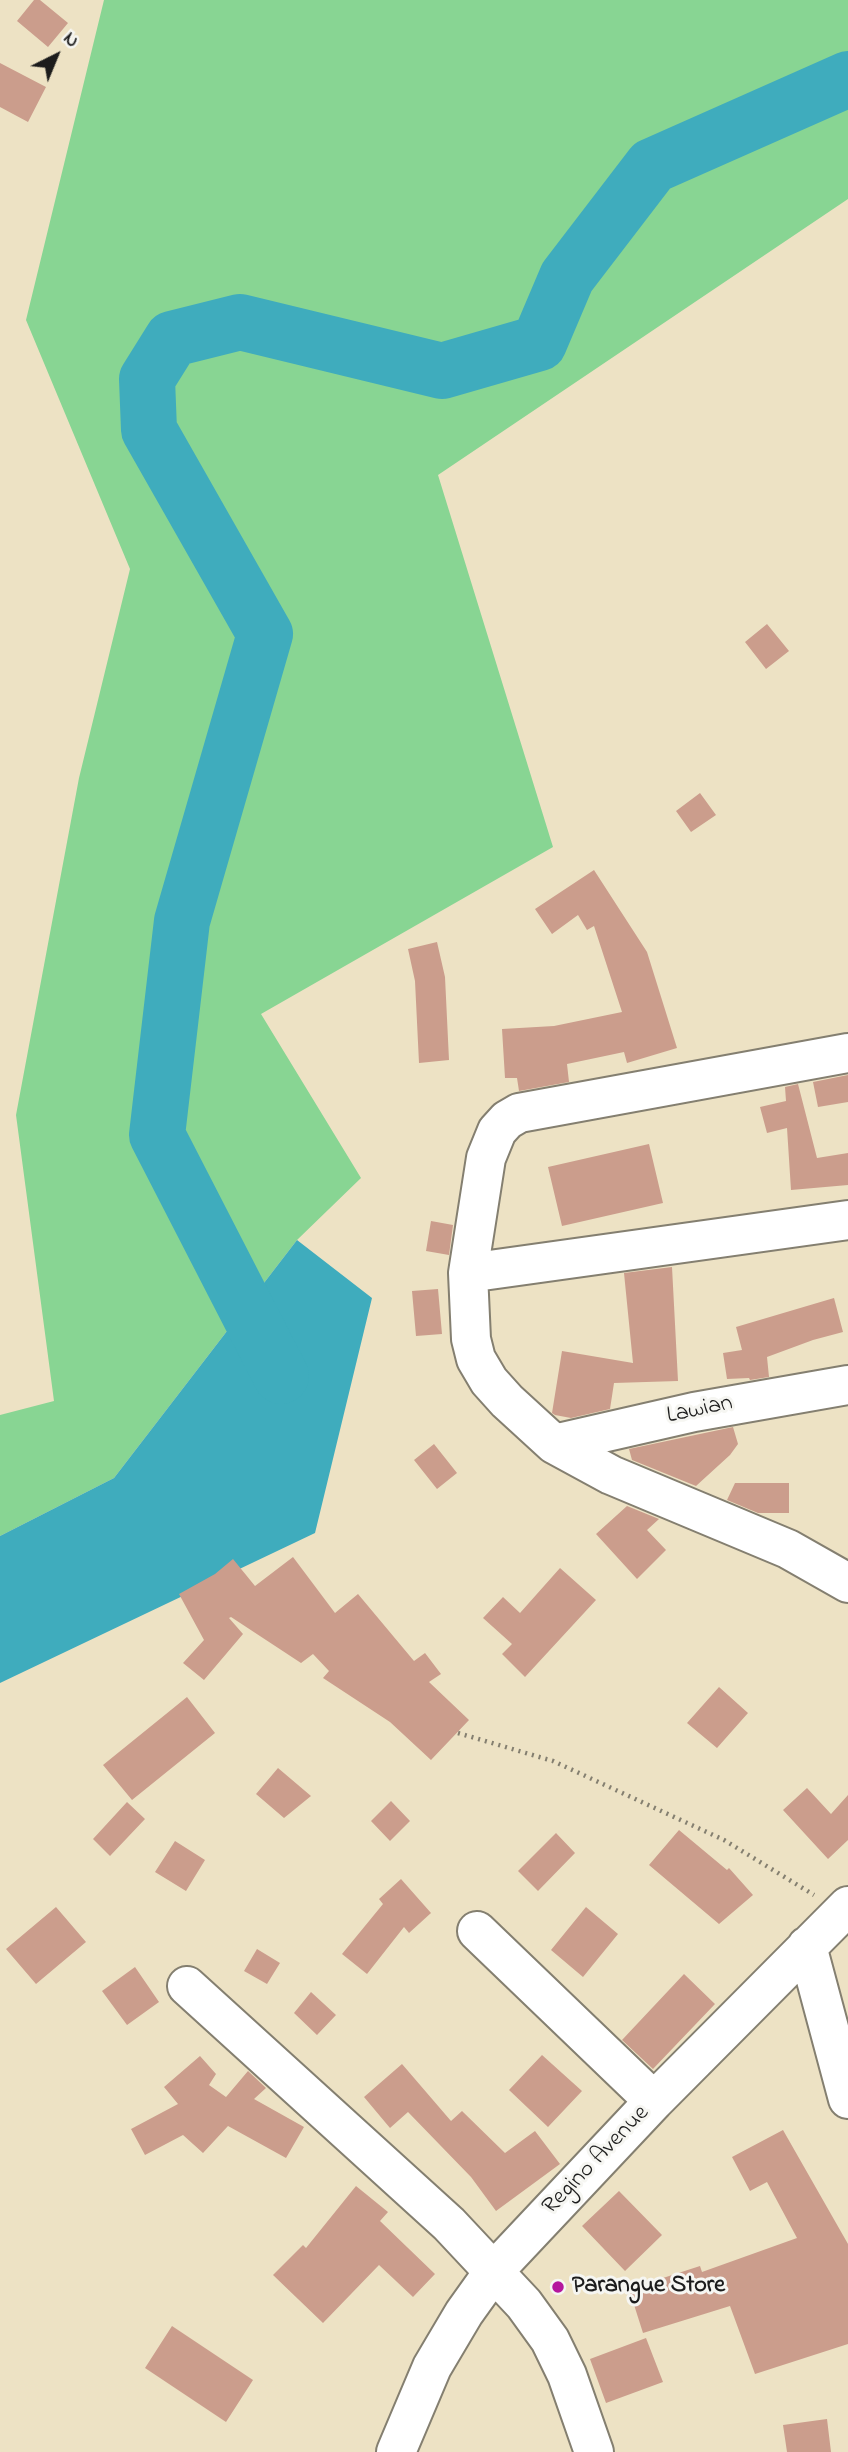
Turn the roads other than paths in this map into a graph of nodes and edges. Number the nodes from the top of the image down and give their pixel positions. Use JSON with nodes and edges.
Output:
{"nodes":[{"id":1,"x":848,"y":1053,"type":"edge"},
{"id":2,"x":848,"y":1220,"type":"edge"},
{"id":3,"x":468,"y":1273,"type":"junction"},
{"id":4,"x":848,"y":1385,"type":"edge"},
{"id":5,"x":554,"y":1444,"type":"junction"},
{"id":6,"x":848,"y":1583,"type":"edge"},
{"id":7,"x":845,"y":1909,"type":"edge"},
{"id":8,"x":477,"y":1931,"type":"dead end"},
{"id":9,"x":807,"y":1947,"type":"junction"},
{"id":10,"x":187,"y":1986,"type":"dead end"},
{"id":11,"x":848,"y":2099,"type":"edge"},
{"id":12,"x":654,"y":2101,"type":"junction"},
{"id":13,"x":494,"y":2271,"type":"junction"},
{"id":14,"x":396,"y":2452,"type":"edge"},
{"id":15,"x":594,"y":2452,"type":"edge"}],
"edges":[{"from":1,"to":3,"type":"street"},
{"from":2,"to":3,"type":"street"},
{"from":3,"to":5,"type":"street"},
{"from":4,"to":5,"type":"street","name":"Lawian"},
{"from":5,"to":6,"type":"street"},
{"from":7,"to":9,"type":"street","name":"Regino Avenue"},
{"from":8,"to":12,"type":"street"},
{"from":9,"to":11,"type":"street"},
{"from":9,"to":12,"type":"street","name":"Regino Avenue"},
{"from":10,"to":13,"type":"street"},
{"from":12,"to":13,"type":"street","name":"Regino Avenue"},
{"from":13,"to":14,"type":"street","name":"Regino Avenue"},
{"from":13,"to":15,"type":"street"}]}
